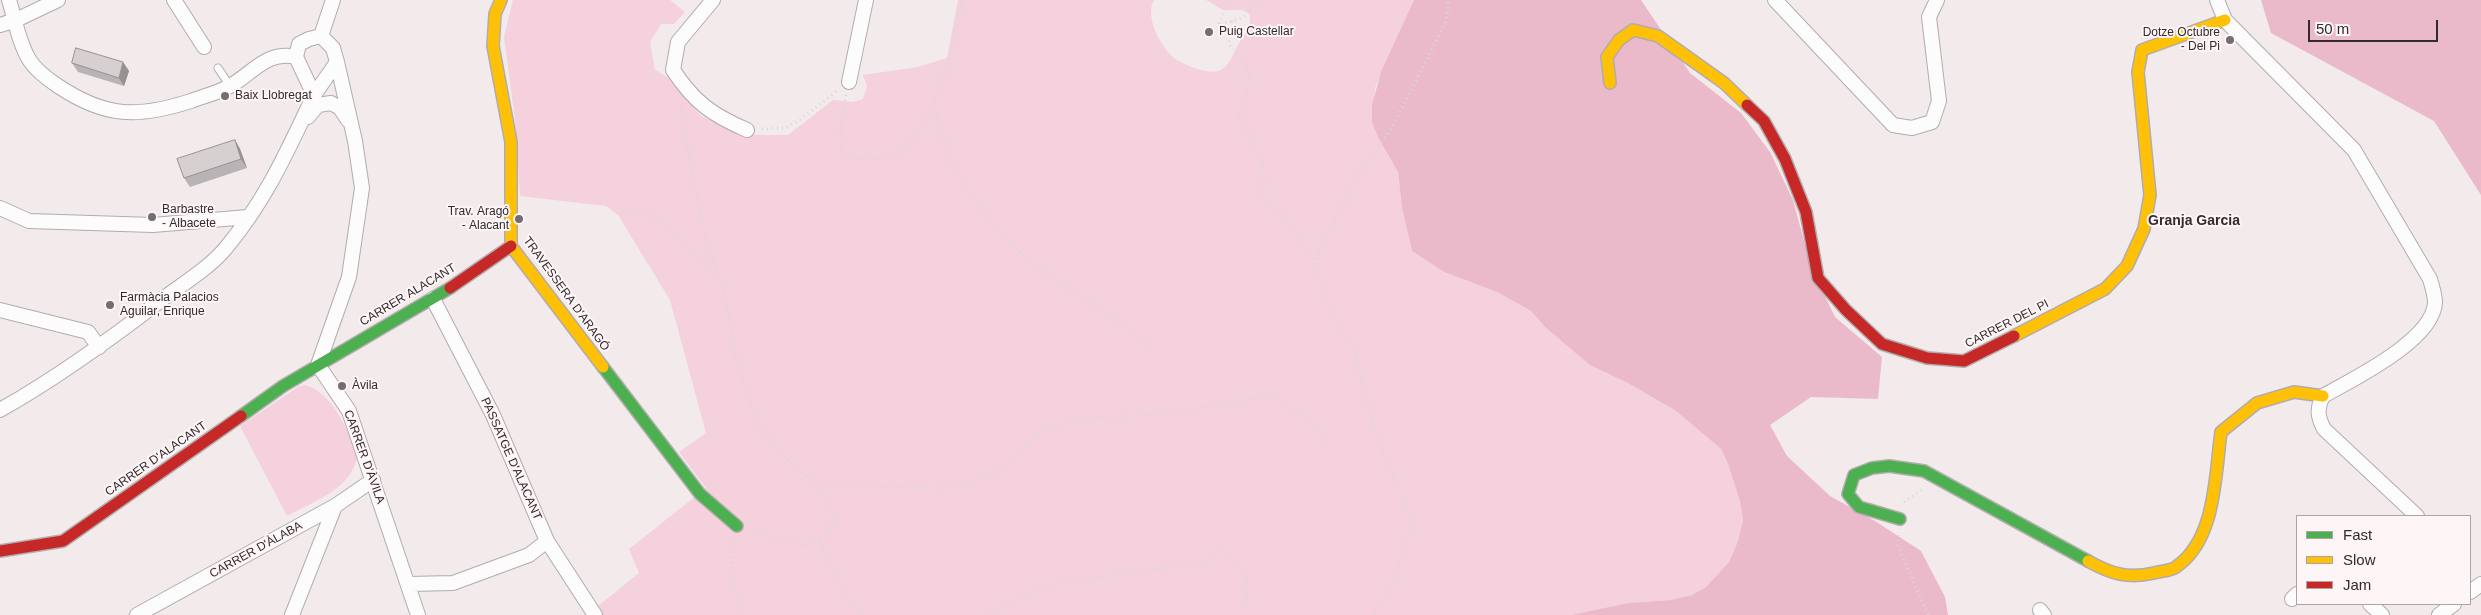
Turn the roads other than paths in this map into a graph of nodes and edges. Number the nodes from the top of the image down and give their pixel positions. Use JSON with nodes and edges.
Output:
{"nodes":[{"id":1,"x":9,"y":0,"type":"edge"},
{"id":2,"x":58,"y":0,"type":"edge"},
{"id":3,"x":174,"y":0,"type":"edge"},
{"id":4,"x":333,"y":0,"type":"edge"},
{"id":5,"x":501,"y":0,"type":"edge"},
{"id":6,"x":713,"y":0,"type":"edge"},
{"id":7,"x":866,"y":0,"type":"edge"},
{"id":8,"x":1938,"y":0,"type":"edge"},
{"id":9,"x":2217,"y":0,"type":"edge"},
{"id":10,"x":1780,"y":1,"type":"edge"},
{"id":11,"x":16,"y":20,"type":"junction"},
{"id":12,"x":2225,"y":20,"type":"junction"},
{"id":13,"x":0,"y":25,"type":"edge"},
{"id":14,"x":321,"y":36,"type":"junction"},
{"id":15,"x":204,"y":47,"type":"dead end"},
{"id":16,"x":336,"y":62,"type":"junction"},
{"id":17,"x":299,"y":63,"type":"junction"},
{"id":18,"x":218,"y":68,"type":"dead end"},
{"id":19,"x":848,"y":82,"type":"road end"},
{"id":20,"x":1610,"y":83,"type":"dead end"},
{"id":21,"x":230,"y":86,"type":"junction"},
{"id":22,"x":314,"y":95,"type":"junction"},
{"id":23,"x":302,"y":126,"type":"junction"},
{"id":24,"x":353,"y":128,"type":"junction"},
{"id":25,"x":747,"y":130,"type":"road end"},
{"id":26,"x":0,"y":208,"type":"edge"},
{"id":27,"x":248,"y":218,"type":"junction"},
{"id":28,"x":511,"y":246,"type":"junction"},
{"id":29,"x":433,"y":299,"type":"junction"},
{"id":30,"x":0,"y":310,"type":"edge"},
{"id":31,"x":99,"y":347,"type":"junction"},
{"id":32,"x":318,"y":365,"type":"junction"},
{"id":33,"x":2323,"y":396,"type":"junction"},
{"id":34,"x":0,"y":410,"type":"edge"},
{"id":35,"x":372,"y":480,"type":"junction"},
{"id":36,"x":335,"y":506,"type":"junction"},
{"id":37,"x":2416,"y":515,"type":"edge"},
{"id":38,"x":1900,"y":519,"type":"road end"},
{"id":39,"x":737,"y":526,"type":"road end"},
{"id":40,"x":547,"y":541,"type":"junction"},
{"id":41,"x":0,"y":551,"type":"edge"},
{"id":42,"x":409,"y":584,"type":"junction"},
{"id":43,"x":2371,"y":605,"type":"edge"},
{"id":44,"x":2453,"y":605,"type":"edge"},
{"id":45,"x":137,"y":615,"type":"edge"},
{"id":46,"x":292,"y":615,"type":"edge"},
{"id":47,"x":418,"y":615,"type":"edge"},
{"id":48,"x":595,"y":615,"type":"edge"},
{"id":49,"x":2384,"y":615,"type":"edge"},
{"id":50,"x":2439,"y":615,"type":"edge"}],
"edges":[{"from":1,"to":11,"type":"street"},
{"from":2,"to":11,"type":"street"},
{"from":3,"to":15,"type":"street"},
{"from":4,"to":14,"type":"street"},
{"from":5,"to":28,"type":"street","name":"TRAVESSERA D'ARAGÓ"},
{"from":6,"to":25,"type":"street"},
{"from":7,"to":19,"type":"street"},
{"from":8,"to":10,"type":"street"},
{"from":9,"to":12,"type":"street"},
{"from":11,"to":13,"type":"street"},
{"from":11,"to":21,"type":"street"},
{"from":12,"to":20,"type":"street","name":"CARRER DEL PI"},
{"from":12,"to":33,"type":"street"},
{"from":14,"to":16,"type":"street"},
{"from":14,"to":17,"type":"street"},
{"from":16,"to":22,"type":"street"},
{"from":16,"to":24,"type":"street"},
{"from":17,"to":21,"type":"street"},
{"from":17,"to":22,"type":"street"},
{"from":17,"to":23,"type":"street"},
{"from":18,"to":21,"type":"lane"},
{"from":22,"to":23,"type":"street"},
{"from":23,"to":24,"type":"street"},
{"from":23,"to":27,"type":"street"},
{"from":24,"to":32,"type":"street"},
{"from":26,"to":27,"type":"street"},
{"from":27,"to":31,"type":"street"},
{"from":28,"to":29,"type":"street","name":"CARRER ALACANT"},
{"from":28,"to":39,"type":"street","name":"TRAVESSERA D'ARAGÓ"},
{"from":29,"to":32,"type":"street","name":"CARRER ALACANT"},
{"from":29,"to":40,"type":"street","name":"PASSATGE D'ALACANT"},
{"from":30,"to":31,"type":"street"},
{"from":31,"to":34,"type":"street"},
{"from":32,"to":35,"type":"street","name":"CARRER D'ÀVILA"},
{"from":32,"to":41,"type":"street","name":"CARRER D'ALACANT"},
{"from":33,"to":37,"type":"street"},
{"from":33,"to":38,"type":"street"},
{"from":35,"to":36,"type":"street","name":"CARRER D'ÀLABA"},
{"from":35,"to":42,"type":"street","name":"CARRER D'ÀVILA"},
{"from":36,"to":45,"type":"street","name":"CARRER D'ÀLABA"},
{"from":36,"to":46,"type":"street"},
{"from":40,"to":42,"type":"street"},
{"from":40,"to":48,"type":"street","name":"PASSATGE D'ALACANT"},
{"from":42,"to":47,"type":"street","name":"CARRER D'ÀVILA"},
{"from":43,"to":49,"type":"street"},
{"from":44,"to":50,"type":"street"}]}
